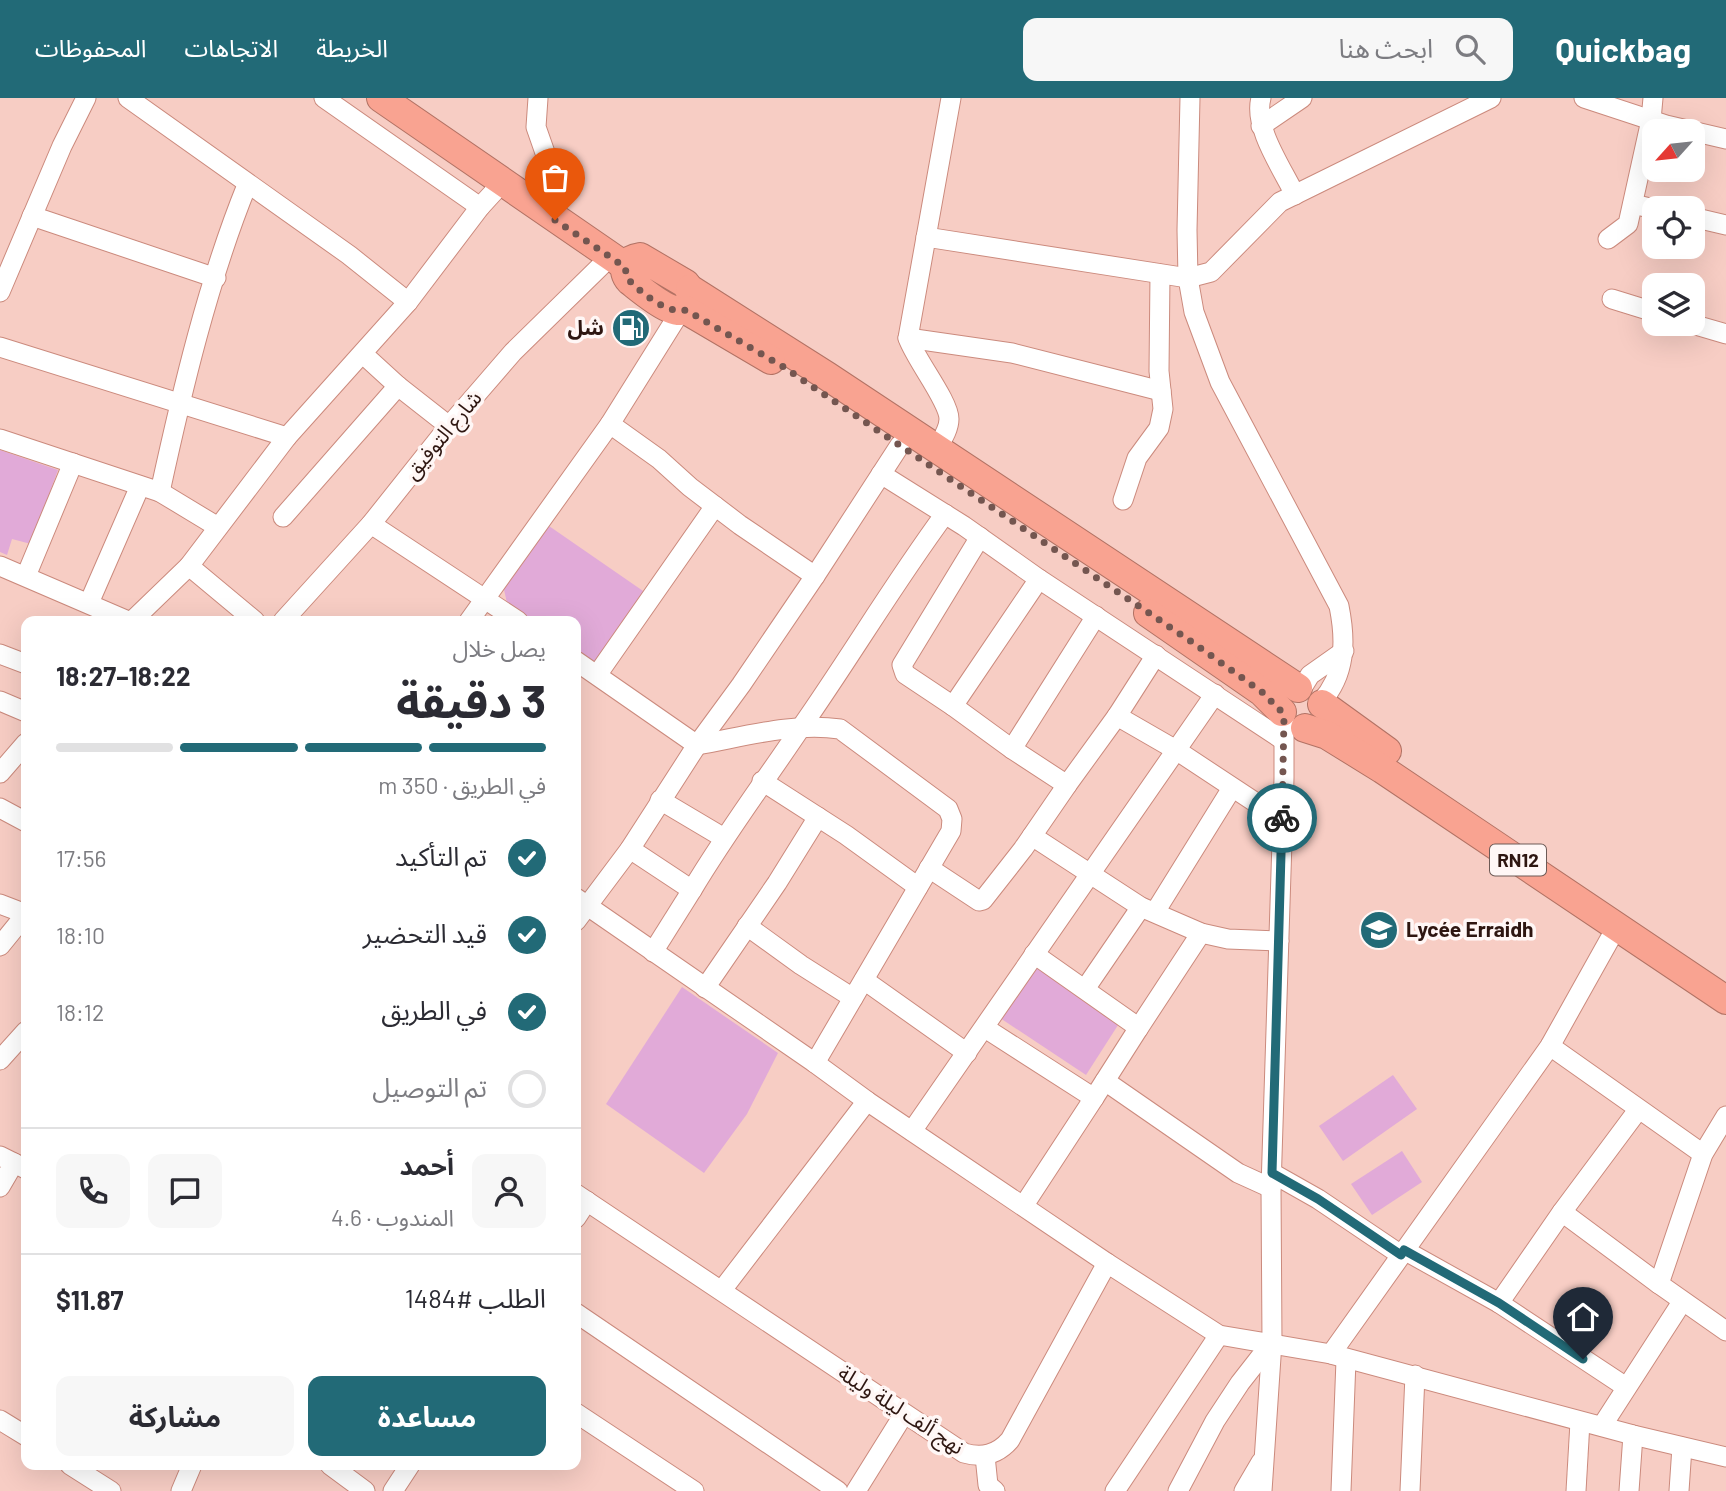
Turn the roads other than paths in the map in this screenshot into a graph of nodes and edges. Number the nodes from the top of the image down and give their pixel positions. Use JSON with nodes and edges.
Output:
{"nodes":[{"id":1,"x":86,"y":98,"type":"edge"},
{"id":2,"x":128,"y":98,"type":"edge"},
{"id":3,"x":324,"y":98,"type":"edge"},
{"id":4,"x":381,"y":98,"type":"edge"},
{"id":5,"x":407,"y":98,"type":"edge"},
{"id":6,"x":538,"y":98,"type":"edge"},
{"id":7,"x":951,"y":98,"type":"edge"},
{"id":8,"x":1190,"y":98,"type":"edge"},
{"id":9,"x":1261,"y":98,"type":"edge"},
{"id":10,"x":1302,"y":98,"type":"edge"},
{"id":11,"x":1492,"y":98,"type":"edge"},
{"id":12,"x":1584,"y":98,"type":"edge"},
{"id":13,"x":1653,"y":98,"type":"edge"},
{"id":14,"x":1648,"y":119,"type":"edge"},
{"id":15,"x":1651,"y":119,"type":"edge"},
{"id":16,"x":1261,"y":126,"type":"junction"},
{"id":17,"x":1705,"y":134,"type":"edge"},
{"id":18,"x":1726,"y":139,"type":"edge"},
{"id":19,"x":1642,"y":162,"type":"edge"},
{"id":20,"x":502,"y":183,"type":"junction"},
{"id":21,"x":247,"y":185,"type":"junction"},
{"id":22,"x":1296,"y":195,"type":"junction"},
{"id":23,"x":554,"y":197,"type":"junction"},
{"id":24,"x":1633,"y":204,"type":"junction"},
{"id":25,"x":1642,"y":206,"type":"edge"},
{"id":26,"x":480,"y":207,"type":"junction"},
{"id":27,"x":32,"y":216,"type":"junction"},
{"id":28,"x":1705,"y":220,"type":"edge"},
{"id":29,"x":1726,"y":225,"type":"edge"},
{"id":30,"x":926,"y":237,"type":"junction"},
{"id":31,"x":1608,"y":239,"type":"dead end"},
{"id":32,"x":8,"y":248,"type":"edge"},
{"id":33,"x":625,"y":260,"type":"junction"},
{"id":34,"x":1160,"y":274,"type":"junction"},
{"id":35,"x":216,"y":278,"type":"junction"},
{"id":36,"x":1188,"y":278,"type":"junction"},
{"id":37,"x":0,"y":292,"type":"edge"},
{"id":38,"x":1612,"y":299,"type":"dead end"},
{"id":39,"x":408,"y":302,"type":"junction"},
{"id":40,"x":685,"y":303,"type":"junction"},
{"id":41,"x":1642,"y":308,"type":"edge"},
{"id":42,"x":1705,"y":328,"type":"edge"},
{"id":43,"x":1726,"y":334,"type":"edge"},
{"id":44,"x":908,"y":338,"type":"junction"},
{"id":45,"x":0,"y":347,"type":"edge"},
{"id":46,"x":363,"y":354,"type":"junction"},
{"id":47,"x":398,"y":386,"type":"junction"},
{"id":48,"x":1161,"y":391,"type":"junction"},
{"id":49,"x":180,"y":402,"type":"junction"},
{"id":50,"x":610,"y":424,"type":"junction"},
{"id":51,"x":449,"y":426,"type":"junction"},
{"id":52,"x":287,"y":437,"type":"junction"},
{"id":53,"x":0,"y":439,"type":"edge"},
{"id":54,"x":900,"y":445,"type":"junction"},
{"id":55,"x":936,"y":450,"type":"junction"},
{"id":56,"x":73,"y":463,"type":"junction"},
{"id":57,"x":881,"y":474,"type":"junction"},
{"id":58,"x":140,"y":486,"type":"junction"},
{"id":59,"x":160,"y":492,"type":"junction"},
{"id":60,"x":1123,"y":500,"type":"dead end"},
{"id":61,"x":715,"y":506,"type":"junction"},
{"id":62,"x":945,"y":514,"type":"junction"},
{"id":63,"x":283,"y":516,"type":"dead end"},
{"id":64,"x":371,"y":524,"type":"junction"},
{"id":65,"x":218,"y":527,"type":"junction"},
{"id":66,"x":980,"y":537,"type":"junction"},
{"id":67,"x":0,"y":566,"type":"edge"},
{"id":68,"x":189,"y":566,"type":"junction"},
{"id":69,"x":26,"y":576,"type":"junction"},
{"id":70,"x":815,"y":576,"type":"junction"},
{"id":71,"x":1039,"y":579,"type":"junction"},
{"id":72,"x":486,"y":599,"type":"junction"},
{"id":73,"x":89,"y":603,"type":"junction"},
{"id":74,"x":119,"y":616,"type":"edge"},
{"id":75,"x":135,"y":616,"type":"edge"},
{"id":76,"x":249,"y":616,"type":"edge"},
{"id":77,"x":288,"y":616,"type":"edge"},
{"id":78,"x":473,"y":616,"type":"edge"},
{"id":79,"x":511,"y":616,"type":"edge"},
{"id":80,"x":1096,"y":616,"type":"junction"},
{"id":81,"x":0,"y":654,"type":"edge"},
{"id":82,"x":1156,"y":655,"type":"junction"},
{"id":83,"x":21,"y":662,"type":"edge"},
{"id":84,"x":581,"y":665,"type":"edge"},
{"id":85,"x":597,"y":676,"type":"junction"},
{"id":86,"x":1215,"y":694,"type":"junction"},
{"id":87,"x":1310,"y":696,"type":"junction"},
{"id":88,"x":0,"y":701,"type":"edge"},
{"id":89,"x":953,"y":706,"type":"junction"},
{"id":90,"x":21,"y":710,"type":"edge"},
{"id":91,"x":1117,"y":716,"type":"junction"},
{"id":92,"x":1291,"y":725,"type":"junction"},
{"id":93,"x":802,"y":727,"type":"junction"},
{"id":94,"x":696,"y":745,"type":"junction"},
{"id":95,"x":21,"y":749,"type":"edge"},
{"id":96,"x":1012,"y":749,"type":"junction"},
{"id":97,"x":1176,"y":750,"type":"junction"},
{"id":98,"x":0,"y":773,"type":"edge"},
{"id":99,"x":762,"y":781,"type":"junction"},
{"id":100,"x":1067,"y":785,"type":"junction"},
{"id":101,"x":1232,"y":788,"type":"junction"},
{"id":102,"x":660,"y":800,"type":"junction"},
{"id":103,"x":0,"y":808,"type":"edge"},
{"id":104,"x":818,"y":817,"type":"junction"},
{"id":105,"x":21,"y":819,"type":"edge"},
{"id":106,"x":1282,"y":820,"type":"junction"},
{"id":107,"x":1032,"y":836,"type":"junction"},
{"id":108,"x":724,"y":838,"type":"junction"},
{"id":109,"x":630,"y":849,"type":"junction"},
{"id":110,"x":929,"y":868,"type":"junction"},
{"id":111,"x":1092,"y":873,"type":"junction"},
{"id":112,"x":918,"y":887,"type":"junction"},
{"id":113,"x":692,"y":890,"type":"junction"},
{"id":114,"x":0,"y":904,"type":"edge"},
{"id":115,"x":581,"y":906,"type":"edge"},
{"id":116,"x":581,"y":909,"type":"edge"},
{"id":117,"x":1148,"y":909,"type":"junction"},
{"id":118,"x":21,"y":912,"type":"edge"},
{"id":119,"x":21,"y":920,"type":"edge"},
{"id":120,"x":747,"y":926,"type":"junction"},
{"id":121,"x":1616,"y":928,"type":"junction"},
{"id":122,"x":1201,"y":933,"type":"junction"},
{"id":123,"x":1279,"y":941,"type":"junction"},
{"id":124,"x":0,"y":946,"type":"edge"},
{"id":125,"x":653,"y":952,"type":"junction"},
{"id":126,"x":1034,"y":954,"type":"junction"},
{"id":127,"x":864,"y":980,"type":"junction"},
{"id":128,"x":1726,"y":980,"type":"edge"},
{"id":129,"x":705,"y":988,"type":"junction"},
{"id":130,"x":1085,"y":989,"type":"junction"},
{"id":131,"x":853,"y":998,"type":"junction"},
{"id":132,"x":1726,"y":1000,"type":"edge"},
{"id":133,"x":985,"y":1028,"type":"junction"},
{"id":134,"x":1138,"y":1029,"type":"junction"},
{"id":135,"x":21,"y":1037,"type":"edge"},
{"id":136,"x":1550,"y":1046,"type":"junction"},
{"id":137,"x":967,"y":1053,"type":"junction"},
{"id":138,"x":0,"y":1060,"type":"edge"},
{"id":139,"x":816,"y":1063,"type":"junction"},
{"id":140,"x":1105,"y":1081,"type":"junction"},
{"id":141,"x":1094,"y":1098,"type":"junction"},
{"id":142,"x":867,"y":1101,"type":"junction"},
{"id":143,"x":1638,"y":1110,"type":"junction"},
{"id":144,"x":1726,"y":1116,"type":"edge"},
{"id":145,"x":912,"y":1131,"type":"junction"},
{"id":146,"x":1703,"y":1154,"type":"junction"},
{"id":147,"x":13,"y":1163,"type":"edge"},
{"id":148,"x":1272,"y":1181,"type":"junction"},
{"id":149,"x":0,"y":1187,"type":"edge"},
{"id":150,"x":581,"y":1205,"type":"edge"},
{"id":151,"x":1024,"y":1205,"type":"junction"},
{"id":152,"x":1562,"y":1212,"type":"junction"},
{"id":153,"x":1403,"y":1253,"type":"junction"},
{"id":154,"x":1107,"y":1262,"type":"junction"},
{"id":155,"x":1659,"y":1284,"type":"junction"},
{"id":156,"x":722,"y":1290,"type":"junction"},
{"id":157,"x":1682,"y":1302,"type":"junction"},
{"id":158,"x":1499,"y":1303,"type":"junction"},
{"id":159,"x":581,"y":1317,"type":"edge"},
{"id":160,"x":1726,"y":1331,"type":"edge"},
{"id":161,"x":1219,"y":1335,"type":"junction"},
{"id":162,"x":1272,"y":1342,"type":"junction"},
{"id":163,"x":1339,"y":1357,"type":"junction"},
{"id":164,"x":1415,"y":1375,"type":"junction"},
{"id":165,"x":1626,"y":1387,"type":"junction"},
{"id":166,"x":904,"y":1414,"type":"junction"},
{"id":167,"x":581,"y":1416,"type":"edge"},
{"id":168,"x":1580,"y":1422,"type":"junction"},
{"id":169,"x":1602,"y":1426,"type":"junction"},
{"id":170,"x":3,"y":1428,"type":"edge"},
{"id":171,"x":21,"y":1434,"type":"edge"},
{"id":172,"x":1633,"y":1436,"type":"junction"},
{"id":173,"x":1682,"y":1447,"type":"junction"},
{"id":174,"x":985,"y":1456,"type":"junction"},
{"id":175,"x":1726,"y":1457,"type":"edge"},
{"id":176,"x":1263,"y":1458,"type":"junction"},
{"id":177,"x":78,"y":1470,"type":"edge"},
{"id":178,"x":190,"y":1470,"type":"edge"},
{"id":179,"x":337,"y":1470,"type":"edge"},
{"id":180,"x":111,"y":1491,"type":"edge"},
{"id":181,"x":181,"y":1491,"type":"edge"},
{"id":182,"x":365,"y":1491,"type":"edge"},
{"id":183,"x":694,"y":1491,"type":"edge"},
{"id":184,"x":838,"y":1491,"type":"edge"},
{"id":185,"x":856,"y":1491,"type":"edge"},
{"id":186,"x":995,"y":1491,"type":"edge"},
{"id":187,"x":1115,"y":1491,"type":"edge"},
{"id":188,"x":1178,"y":1491,"type":"edge"},
{"id":189,"x":1244,"y":1491,"type":"edge"},
{"id":190,"x":1262,"y":1491,"type":"edge"},
{"id":191,"x":1341,"y":1491,"type":"edge"},
{"id":192,"x":1410,"y":1491,"type":"edge"},
{"id":193,"x":1576,"y":1491,"type":"edge"},
{"id":194,"x":1629,"y":1491,"type":"edge"},
{"id":195,"x":1679,"y":1491,"type":"edge"}],
"edges":[{"from":1,"to":27,"type":"street"},
{"from":2,"to":21,"type":"street"},
{"from":3,"to":26,"type":"street"},
{"from":4,"to":20,"type":"highway","number":"RN12"},
{"from":5,"to":23,"type":"highway","number":"RN12"},
{"from":6,"to":23,"type":"street"},
{"from":7,"to":30,"type":"street"},
{"from":8,"to":36,"type":"street"},
{"from":9,"to":16,"type":"street"},
{"from":10,"to":16,"type":"street"},
{"from":11,"to":22,"type":"street"},
{"from":12,"to":14,"type":"street"},
{"from":13,"to":15,"type":"street"},
{"from":16,"to":22,"type":"street"},
{"from":17,"to":18,"type":"street"},
{"from":19,"to":24,"type":"street"},
{"from":20,"to":26,"type":"street"},
{"from":20,"to":33,"type":"highway","number":"RN12"},
{"from":21,"to":35,"type":"street"},
{"from":21,"to":39,"type":"street"},
{"from":22,"to":36,"type":"street"},
{"from":23,"to":33,"type":"highway","number":"RN12"},
{"from":24,"to":25,"type":"street"},
{"from":24,"to":31,"type":"street"},
{"from":26,"to":39,"type":"street"},
{"from":27,"to":32,"type":"street"},
{"from":27,"to":35,"type":"street"},
{"from":28,"to":29,"type":"street"},
{"from":30,"to":34,"type":"street"},
{"from":30,"to":44,"type":"street"},
{"from":32,"to":37,"type":"street"},
{"from":33,"to":40,"type":"highway","number":"RN12"},
{"from":33,"to":51,"type":"street","name":"شارع التوفيق"},
{"from":34,"to":36,"type":"street"},
{"from":34,"to":48,"type":"street"},
{"from":35,"to":49,"type":"street"},
{"from":36,"to":87,"type":"street"},
{"from":38,"to":41,"type":"street"},
{"from":39,"to":46,"type":"street"},
{"from":40,"to":50,"type":"street"},
{"from":40,"to":54,"type":"highway","number":"RN12"},
{"from":40,"to":55,"type":"highway","number":"RN12"},
{"from":42,"to":43,"type":"street"},
{"from":44,"to":48,"type":"street"},
{"from":44,"to":55,"type":"street"},
{"from":45,"to":49,"type":"street"},
{"from":46,"to":47,"type":"street"},
{"from":46,"to":52,"type":"street"},
{"from":47,"to":51,"type":"street"},
{"from":47,"to":63,"type":"street"},
{"from":48,"to":60,"type":"street"},
{"from":49,"to":52,"type":"street"},
{"from":49,"to":59,"type":"street"},
{"from":50,"to":61,"type":"street"},
{"from":50,"to":72,"type":"street"},
{"from":51,"to":64,"type":"street","name":"شارع التوفيق"},
{"from":52,"to":65,"type":"street"},
{"from":53,"to":56,"type":"street"},
{"from":54,"to":57,"type":"street"},
{"from":54,"to":92,"type":"highway","number":"RN12"},
{"from":55,"to":87,"type":"highway","number":"RN12"},
{"from":56,"to":58,"type":"street"},
{"from":56,"to":69,"type":"street"},
{"from":57,"to":62,"type":"street"},
{"from":57,"to":70,"type":"street"},
{"from":58,"to":59,"type":"street"},
{"from":58,"to":73,"type":"street"},
{"from":59,"to":65,"type":"street"},
{"from":61,"to":70,"type":"street"},
{"from":61,"to":85,"type":"street"},
{"from":62,"to":66,"type":"street"},
{"from":62,"to":93,"type":"street"},
{"from":64,"to":72,"type":"street"},
{"from":64,"to":77,"type":"street","name":"شارع التوفيق"},
{"from":65,"to":68,"type":"street"},
{"from":66,"to":71,"type":"street"},
{"from":66,"to":89,"type":"street"},
{"from":67,"to":69,"type":"street"},
{"from":68,"to":75,"type":"street"},
{"from":68,"to":76,"type":"street"},
{"from":69,"to":73,"type":"street"},
{"from":70,"to":94,"type":"street"},
{"from":71,"to":80,"type":"street"},
{"from":71,"to":89,"type":"street"},
{"from":72,"to":78,"type":"street"},
{"from":72,"to":79,"type":"street"},
{"from":73,"to":74,"type":"street"},
{"from":80,"to":82,"type":"street"},
{"from":80,"to":96,"type":"street"},
{"from":81,"to":83,"type":"street"},
{"from":82,"to":86,"type":"street"},
{"from":82,"to":91,"type":"street"},
{"from":84,"to":85,"type":"street"},
{"from":85,"to":94,"type":"street"},
{"from":86,"to":92,"type":"street"},
{"from":86,"to":97,"type":"street"},
{"from":87,"to":92,"type":"highway"},
{"from":87,"to":128,"type":"highway","number":"RN12"},
{"from":88,"to":90,"type":"street"},
{"from":89,"to":96,"type":"street"},
{"from":91,"to":97,"type":"street"},
{"from":91,"to":100,"type":"street"},
{"from":92,"to":106,"type":"street"},
{"from":92,"to":121,"type":"highway","number":"RN12"},
{"from":93,"to":94,"type":"street"},
{"from":93,"to":99,"type":"street"},
{"from":93,"to":110,"type":"street"},
{"from":94,"to":102,"type":"street"},
{"from":95,"to":98,"type":"street"},
{"from":96,"to":100,"type":"street"},
{"from":97,"to":101,"type":"street"},
{"from":97,"to":111,"type":"street"},
{"from":99,"to":104,"type":"street"},
{"from":99,"to":108,"type":"street"},
{"from":100,"to":107,"type":"street"},
{"from":101,"to":106,"type":"street"},
{"from":101,"to":117,"type":"street"},
{"from":102,"to":108,"type":"street"},
{"from":102,"to":109,"type":"street"},
{"from":103,"to":105,"type":"street"},
{"from":104,"to":112,"type":"street"},
{"from":104,"to":120,"type":"street"},
{"from":106,"to":123,"type":"street"},
{"from":107,"to":110,"type":"street"},
{"from":107,"to":111,"type":"street"},
{"from":108,"to":113,"type":"street"},
{"from":109,"to":113,"type":"street"},
{"from":109,"to":115,"type":"street"},
{"from":110,"to":112,"type":"street"},
{"from":111,"to":117,"type":"street"},
{"from":111,"to":126,"type":"street"},
{"from":112,"to":127,"type":"street"},
{"from":113,"to":125,"type":"street"},
{"from":114,"to":118,"type":"street"},
{"from":116,"to":125,"type":"street"},
{"from":117,"to":122,"type":"street"},
{"from":117,"to":130,"type":"street"},
{"from":119,"to":124,"type":"street"},
{"from":120,"to":129,"type":"street"},
{"from":120,"to":131,"type":"street"},
{"from":121,"to":132,"type":"highway","number":"RN12"},
{"from":121,"to":136,"type":"street"},
{"from":122,"to":123,"type":"street"},
{"from":122,"to":134,"type":"street"},
{"from":123,"to":148,"type":"street"},
{"from":125,"to":129,"type":"street"},
{"from":126,"to":130,"type":"street"},
{"from":126,"to":133,"type":"street"},
{"from":127,"to":131,"type":"street"},
{"from":127,"to":137,"type":"street"},
{"from":129,"to":139,"type":"street"},
{"from":130,"to":134,"type":"street"},
{"from":131,"to":139,"type":"street"},
{"from":133,"to":137,"type":"street"},
{"from":133,"to":141,"type":"street"},
{"from":134,"to":140,"type":"street"},
{"from":135,"to":138,"type":"street"},
{"from":136,"to":143,"type":"street"},
{"from":136,"to":153,"type":"street"},
{"from":137,"to":145,"type":"street"},
{"from":139,"to":142,"type":"street"},
{"from":140,"to":141,"type":"street"},
{"from":140,"to":148,"type":"street"},
{"from":141,"to":151,"type":"street"},
{"from":142,"to":145,"type":"street"},
{"from":142,"to":156,"type":"street"},
{"from":143,"to":146,"type":"street"},
{"from":143,"to":152,"type":"street"},
{"from":144,"to":146,"type":"street"},
{"from":145,"to":151,"type":"street"},
{"from":146,"to":155,"type":"street"},
{"from":147,"to":149,"type":"street"},
{"from":148,"to":153,"type":"street"},
{"from":148,"to":162,"type":"street"},
{"from":150,"to":156,"type":"street","name":"نهج ألف ليلة وليلة"},
{"from":151,"to":154,"type":"street"},
{"from":152,"to":155,"type":"street"},
{"from":152,"to":158,"type":"street"},
{"from":153,"to":158,"type":"street"},
{"from":153,"to":163,"type":"street"},
{"from":154,"to":161,"type":"street"},
{"from":154,"to":174,"type":"street","name":"نهج ألف ليلة وليلة"},
{"from":155,"to":157,"type":"street"},
{"from":156,"to":166,"type":"street","name":"نهج ألف ليلة وليلة"},
{"from":157,"to":160,"type":"street"},
{"from":157,"to":165,"type":"street"},
{"from":158,"to":165,"type":"street"},
{"from":159,"to":184,"type":"street"},
{"from":161,"to":162,"type":"street"},
{"from":161,"to":187,"type":"street"},
{"from":162,"to":163,"type":"street"},
{"from":162,"to":176,"type":"street"},
{"from":162,"to":188,"type":"street"},
{"from":163,"to":164,"type":"street"},
{"from":163,"to":191,"type":"street"},
{"from":164,"to":168,"type":"street"},
{"from":164,"to":192,"type":"street"},
{"from":165,"to":169,"type":"street"},
{"from":166,"to":174,"type":"street","name":"نهج ألف ليلة وليلة"},
{"from":166,"to":185,"type":"street"},
{"from":167,"to":183,"type":"street"},
{"from":168,"to":169,"type":"street"},
{"from":168,"to":193,"type":"street"},
{"from":169,"to":172,"type":"street"},
{"from":170,"to":171,"type":"street"},
{"from":172,"to":173,"type":"street"},
{"from":172,"to":194,"type":"street"},
{"from":173,"to":175,"type":"street"},
{"from":173,"to":195,"type":"street"},
{"from":174,"to":186,"type":"street"},
{"from":176,"to":189,"type":"street"},
{"from":176,"to":190,"type":"street"},
{"from":177,"to":180,"type":"street"},
{"from":178,"to":181,"type":"street"},
{"from":179,"to":182,"type":"street"}]}
